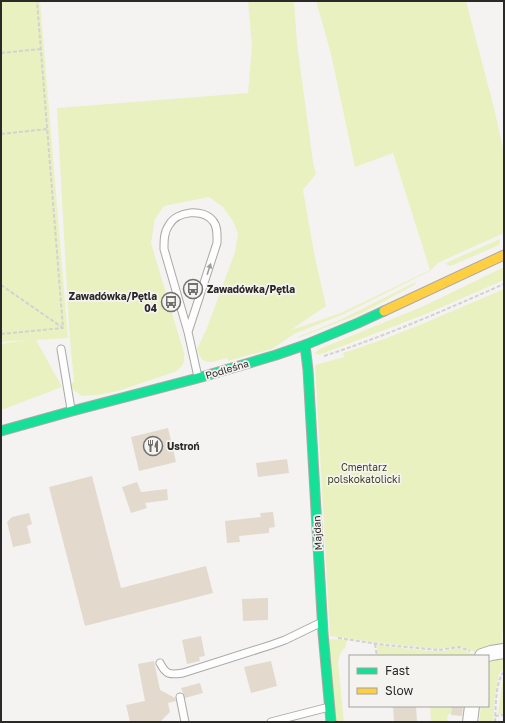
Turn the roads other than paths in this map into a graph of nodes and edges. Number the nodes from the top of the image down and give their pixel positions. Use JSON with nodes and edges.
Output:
{"nodes":[{"id":1,"x":504,"y":255,"type":"edge"},
{"id":2,"x":188,"y":332,"type":"junction"},
{"id":3,"x":305,"y":345,"type":"junction"},
{"id":4,"x":61,"y":349,"type":"dead end"},
{"id":5,"x":198,"y":378,"type":"junction"},
{"id":6,"x":72,"y":411,"type":"junction"},
{"id":7,"x":1,"y":431,"type":"edge"},
{"id":8,"x":322,"y":622,"type":"junction"},
{"id":9,"x":504,"y":650,"type":"edge"},
{"id":10,"x":478,"y":654,"type":"edge"},
{"id":11,"x":160,"y":663,"type":"dead end"},
{"id":12,"x":180,"y":697,"type":"dead end"},
{"id":13,"x":329,"y":707,"type":"junction"},
{"id":14,"x":472,"y":707,"type":"edge"},
{"id":15,"x":185,"y":722,"type":"edge"},
{"id":16,"x":271,"y":722,"type":"edge"},
{"id":17,"x":331,"y":722,"type":"edge"},
{"id":18,"x":470,"y":722,"type":"edge"}],
"edges":[{"from":1,"to":3,"type":"main road","name":"Podleśna"},
{"from":2,"to":2,"type":"lane","one_way":true},
{"from":2,"to":5,"type":"lane"},
{"from":3,"to":5,"type":"main road","name":"Podleśna"},
{"from":3,"to":8,"type":"main road","name":"Majdan"},
{"from":4,"to":6,"type":"lane"},
{"from":5,"to":6,"type":"main road","name":"Podleśna"},
{"from":6,"to":7,"type":"main road","name":"Podleśna"},
{"from":8,"to":11,"type":"lane"},
{"from":8,"to":13,"type":"main road","name":"Majdan"},
{"from":9,"to":10,"type":"street"},
{"from":12,"to":15,"type":"lane"},
{"from":13,"to":16,"type":"lane"},
{"from":13,"to":17,"type":"main road","name":"Majdan"},
{"from":14,"to":18,"type":"street"}]}
